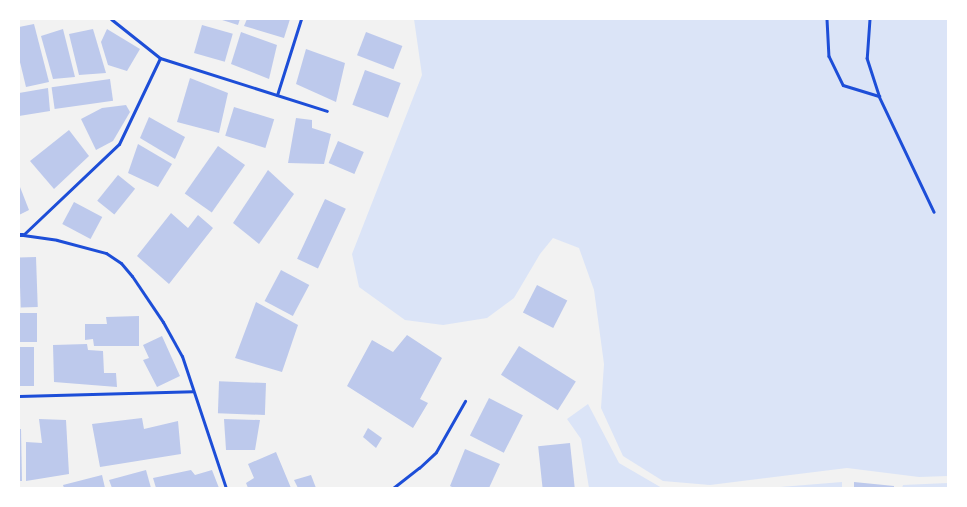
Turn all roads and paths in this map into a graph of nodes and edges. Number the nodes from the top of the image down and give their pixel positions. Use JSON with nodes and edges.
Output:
{"nodes":[{"id":1,"x":110,"y":19,"type":"edge"},
{"id":2,"x":301,"y":19,"type":"edge"},
{"id":3,"x":827,"y":19,"type":"edge"},
{"id":4,"x":870,"y":19,"type":"edge"},
{"id":5,"x":160,"y":58,"type":"junction"},
{"id":6,"x":277,"y":95,"type":"junction"},
{"id":7,"x":879,"y":96,"type":"junction"},
{"id":8,"x":327,"y":111,"type":"dead end"},
{"id":9,"x":934,"y":212,"type":"dead end"},
{"id":10,"x":21,"y":235,"type":"edge"},
{"id":11,"x":193,"y":391,"type":"junction"},
{"id":12,"x":19,"y":396,"type":"edge"},
{"id":13,"x":464,"y":401,"type":"dead end"},
{"id":14,"x":226,"y":488,"type":"edge"},
{"id":15,"x":393,"y":488,"type":"edge"}],
"edges":[{"from":1,"to":5,"type":"lane"},
{"from":2,"to":6,"type":"lane"},
{"from":3,"to":7,"type":"path"},
{"from":4,"to":7,"type":"path"},
{"from":5,"to":6,"type":"lane"},
{"from":5,"to":10,"type":"lane"},
{"from":6,"to":8,"type":"lane"},
{"from":7,"to":9,"type":"path"},
{"from":10,"to":11,"type":"lane"},
{"from":11,"to":12,"type":"lane"},
{"from":11,"to":14,"type":"lane"},
{"from":13,"to":15,"type":"lane"}]}
